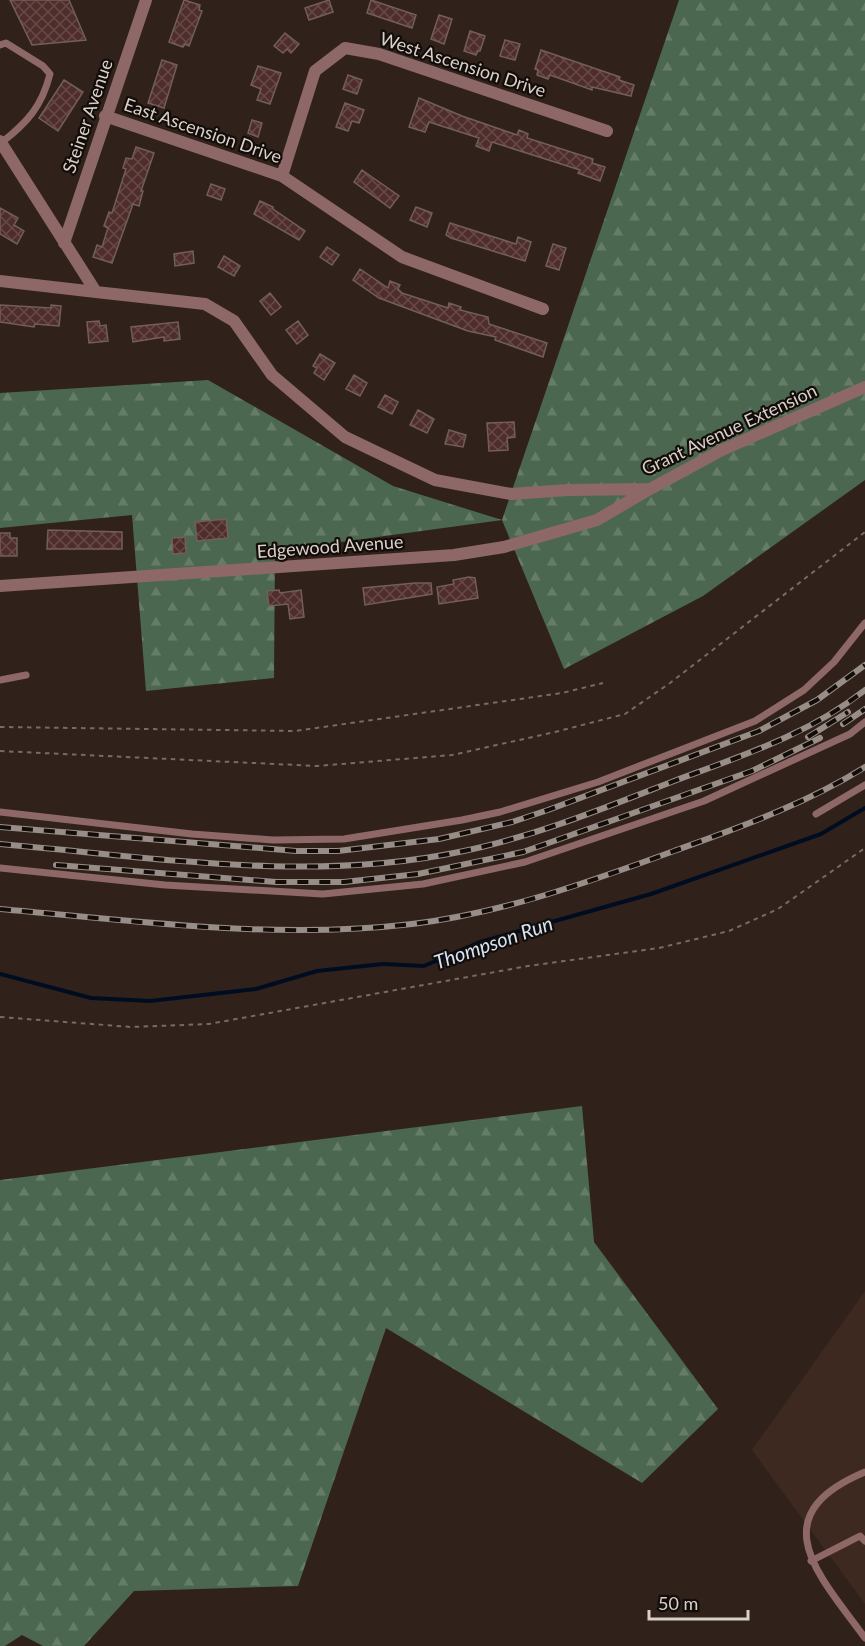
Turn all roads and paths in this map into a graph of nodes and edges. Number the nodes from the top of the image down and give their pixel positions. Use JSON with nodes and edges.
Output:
{"nodes":[{"id":1,"x":146,"y":0,"type":"edge"},
{"id":2,"x":0,"y":45,"type":"edge"},
{"id":3,"x":105,"y":116,"type":"junction"},
{"id":4,"x":607,"y":131,"type":"dead end"},
{"id":5,"x":1,"y":142,"type":"edge"},
{"id":6,"x":282,"y":176,"type":"junction"},
{"id":7,"x":64,"y":243,"type":"junction"},
{"id":8,"x":0,"y":281,"type":"edge"},
{"id":9,"x":96,"y":292,"type":"junction"},
{"id":10,"x":543,"y":309,"type":"dead end"},
{"id":11,"x":865,"y":387,"type":"edge"},
{"id":12,"x":650,"y":489,"type":"junction"},
{"id":13,"x":865,"y":532,"type":"edge"},
{"id":14,"x":0,"y":586,"type":"edge"},
{"id":15,"x":865,"y":623,"type":"edge"},
{"id":16,"x":26,"y":675,"type":"dead end"},
{"id":17,"x":0,"y":681,"type":"edge"},
{"id":18,"x":603,"y":683,"type":"dead end"},
{"id":19,"x":865,"y":722,"type":"edge"},
{"id":20,"x":0,"y":727,"type":"edge"},
{"id":21,"x":0,"y":752,"type":"edge"},
{"id":22,"x":865,"y":785,"type":"edge"},
{"id":23,"x":0,"y":812,"type":"edge"},
{"id":24,"x":816,"y":814,"type":"dead end"},
{"id":25,"x":865,"y":848,"type":"edge"},
{"id":26,"x":0,"y":868,"type":"edge"},
{"id":27,"x":0,"y":1017,"type":"edge"},
{"id":28,"x":865,"y":1472,"type":"edge"},
{"id":29,"x":865,"y":1541,"type":"edge"},
{"id":30,"x":811,"y":1561,"type":"junction"},
{"id":31,"x":865,"y":1638,"type":"edge"}],
"edges":[{"from":1,"to":3,"type":"street","name":"Steiner Avenue"},
{"from":2,"to":5,"type":"lane"},
{"from":3,"to":6,"type":"street","name":"East Ascension Drive"},
{"from":3,"to":7,"type":"street","name":"Steiner Avenue"},
{"from":4,"to":6,"type":"street","name":"West Ascension Drive"},
{"from":5,"to":7,"type":"street"},
{"from":6,"to":10,"type":"street","name":"East Ascension Drive"},
{"from":7,"to":9,"type":"street"},
{"from":8,"to":9,"type":"street","name":"Grant Avenue Extension"},
{"from":9,"to":12,"type":"street","name":"Grant Avenue Extension"},
{"from":11,"to":12,"type":"street","name":"Grant Avenue Extension"},
{"from":12,"to":14,"type":"street","name":"Edgewood Avenue"},
{"from":13,"to":21,"type":"path"},
{"from":15,"to":23,"type":"lane"},
{"from":16,"to":17,"type":"lane"},
{"from":18,"to":20,"type":"path"},
{"from":19,"to":26,"type":"lane"},
{"from":22,"to":24,"type":"lane"},
{"from":25,"to":27,"type":"path"},
{"from":28,"to":30,"type":"lane"},
{"from":29,"to":30,"type":"lane"},
{"from":30,"to":31,"type":"lane"}]}
